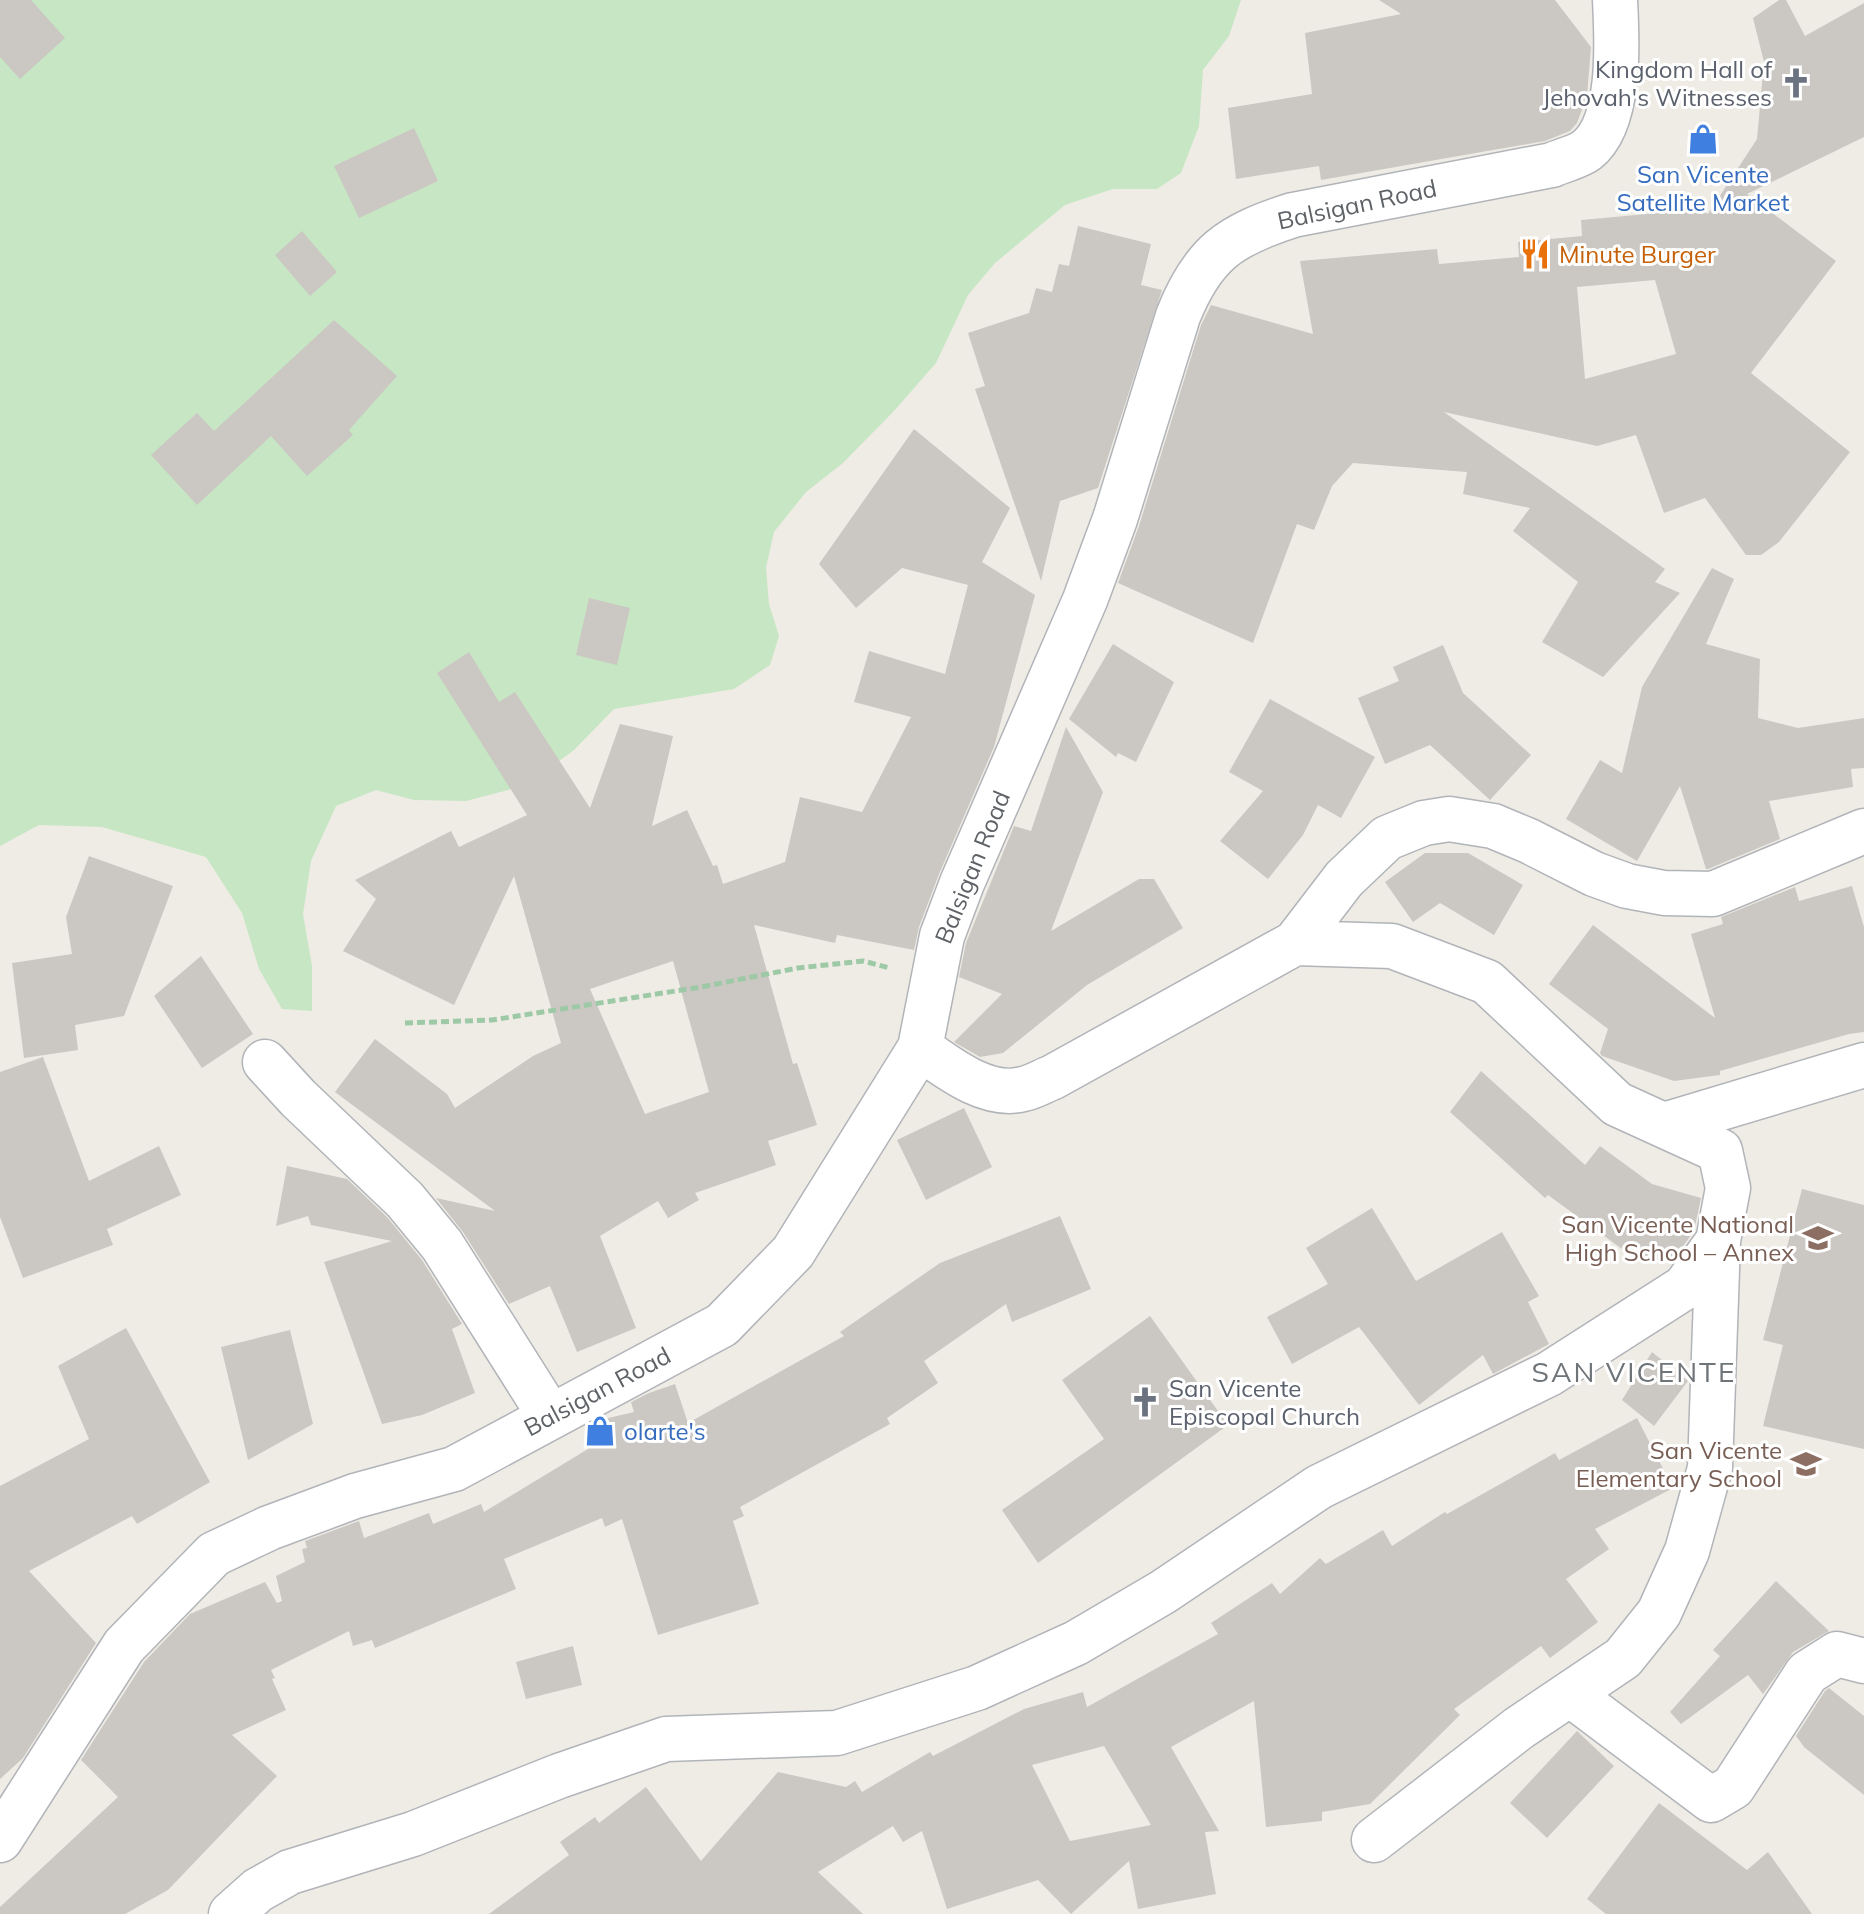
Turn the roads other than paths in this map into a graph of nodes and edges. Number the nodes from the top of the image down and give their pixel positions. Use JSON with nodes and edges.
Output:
{"nodes":[{"id":1,"x":1615,"y":0,"type":"edge"},
{"id":2,"x":1864,"y":831,"type":"edge"},
{"id":3,"x":1295,"y":943,"type":"junction"},
{"id":4,"x":920,"y":1048,"type":"junction"},
{"id":5,"x":265,"y":1062,"type":"dead end"},
{"id":6,"x":1864,"y":1065,"type":"edge"},
{"id":7,"x":1664,"y":1125,"type":"junction"},
{"id":8,"x":1718,"y":1241,"type":"junction"},
{"id":9,"x":550,"y":1416,"type":"junction"},
{"id":10,"x":1864,"y":1661,"type":"edge"},
{"id":11,"x":1570,"y":1694,"type":"junction"},
{"id":12,"x":2,"y":1833,"type":"edge"},
{"id":13,"x":1374,"y":1840,"type":"dead end"},
{"id":14,"x":231,"y":1914,"type":"edge"}],
"edges":[{"from":1,"to":4,"type":"street","name":"Balsigan Road"},
{"from":2,"to":3,"type":"street"},
{"from":3,"to":4,"type":"street"},
{"from":3,"to":7,"type":"street"},
{"from":4,"to":9,"type":"street","name":"Balsigan Road"},
{"from":5,"to":9,"type":"street"},
{"from":6,"to":7,"type":"street"},
{"from":7,"to":8,"type":"street"},
{"from":8,"to":11,"type":"street"},
{"from":8,"to":14,"type":"street"},
{"from":9,"to":12,"type":"street","name":"Balsigan Road"},
{"from":10,"to":11,"type":"street"},
{"from":11,"to":13,"type":"street"}]}
